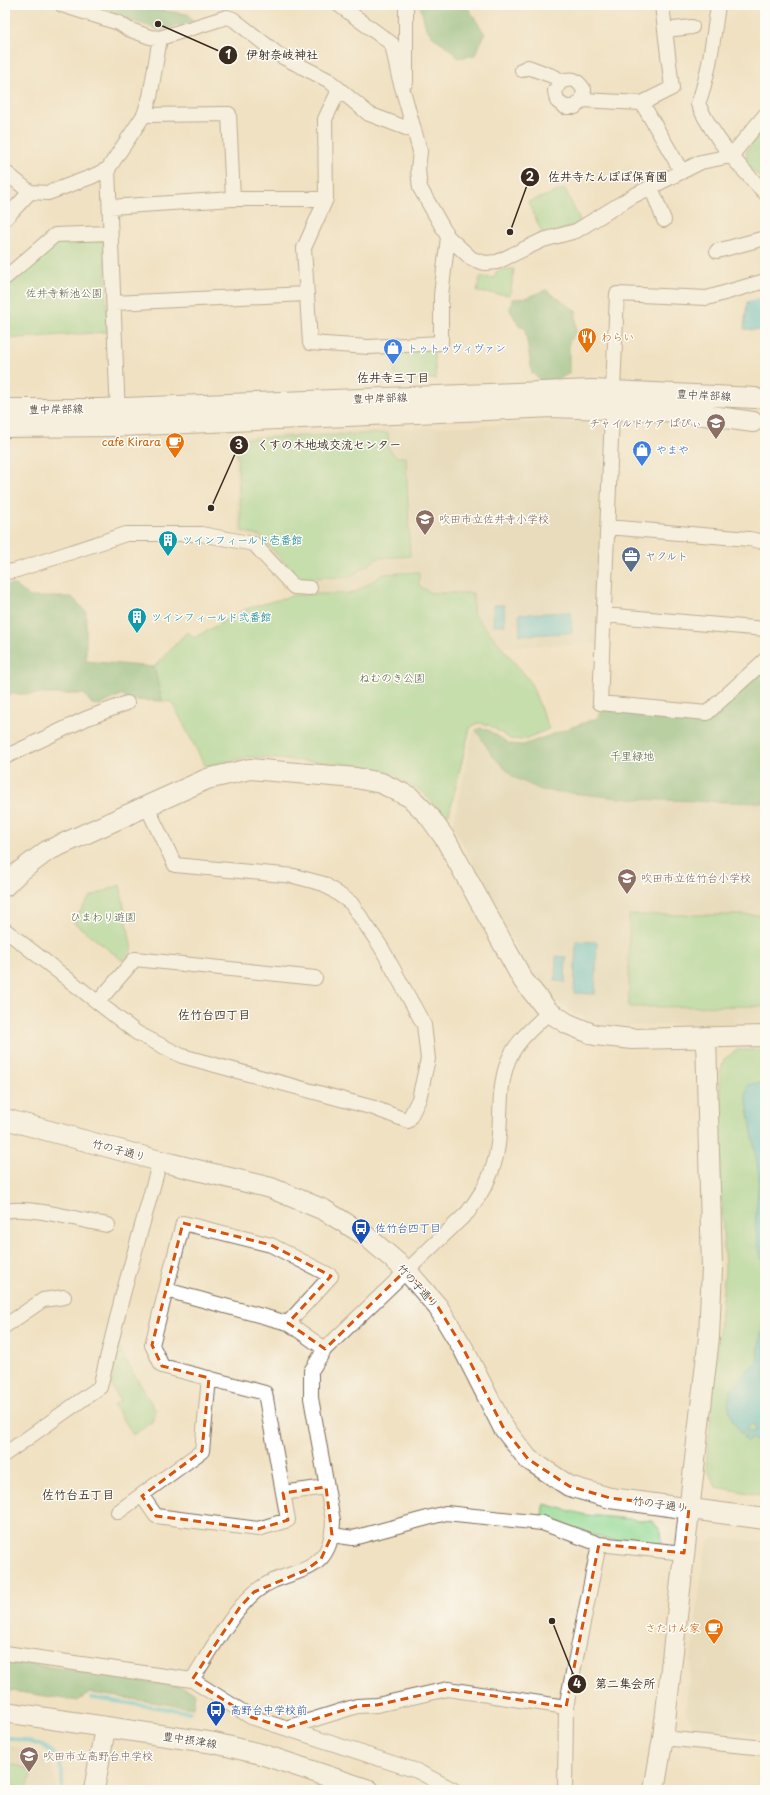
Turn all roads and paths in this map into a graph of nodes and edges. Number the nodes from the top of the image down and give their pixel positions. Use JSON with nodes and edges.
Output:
{"nodes":[{"id":1,"x":62,"y":5,"type":"edge"},
{"id":2,"x":339,"y":5,"type":"edge"},
{"id":3,"x":406,"y":5,"type":"edge"},
{"id":4,"x":662,"y":5,"type":"edge"},
{"id":5,"x":718,"y":5,"type":"edge"},
{"id":6,"x":692,"y":28,"type":"dead end"},
{"id":7,"x":665,"y":30,"type":"junction"},
{"id":8,"x":160,"y":38,"type":"junction"},
{"id":9,"x":522,"y":70,"type":"dead end"},
{"id":10,"x":560,"y":82,"type":"junction"},
{"id":11,"x":339,"y":90,"type":"junction"},
{"id":12,"x":406,"y":96,"type":"junction"},
{"id":13,"x":582,"y":100,"type":"junction"},
{"id":14,"x":642,"y":103,"type":"junction"},
{"id":15,"x":144,"y":115,"type":"junction"},
{"id":16,"x":765,"y":115,"type":"edge"},
{"id":17,"x":414,"y":131,"type":"junction"},
{"id":18,"x":731,"y":156,"type":"junction"},
{"id":19,"x":108,"y":169,"type":"junction"},
{"id":20,"x":5,"y":172,"type":"edge"},
{"id":21,"x":682,"y":172,"type":"junction"},
{"id":22,"x":651,"y":187,"type":"junction"},
{"id":23,"x":30,"y":192,"type":"junction"},
{"id":24,"x":765,"y":192,"type":"edge"},
{"id":25,"x":233,"y":199,"type":"junction"},
{"id":26,"x":326,"y":199,"type":"junction"},
{"id":27,"x":110,"y":207,"type":"junction"},
{"id":28,"x":5,"y":220,"type":"edge"},
{"id":29,"x":664,"y":220,"type":"dead end"},
{"id":30,"x":110,"y":233,"type":"junction"},
{"id":31,"x":448,"y":237,"type":"junction"},
{"id":32,"x":765,"y":238,"type":"edge"},
{"id":33,"x":717,"y":251,"type":"dead end"},
{"id":34,"x":5,"y":278,"type":"edge"},
{"id":35,"x":765,"y":281,"type":"edge"},
{"id":36,"x":306,"y":294,"type":"junction"},
{"id":37,"x":114,"y":303,"type":"junction"},
{"id":38,"x":760,"y":398,"type":"edge"},
{"id":39,"x":612,"y":400,"type":"junction"},
{"id":40,"x":5,"y":409,"type":"edge"},
{"id":41,"x":118,"y":417,"type":"junction"},
{"id":42,"x":759,"y":423,"type":"edge"},
{"id":43,"x":5,"y":427,"type":"edge"},
{"id":44,"x":608,"y":527,"type":"junction"},
{"id":45,"x":765,"y":542,"type":"edge"},
{"id":46,"x":5,"y":572,"type":"edge"},
{"id":47,"x":310,"y":588,"type":"dead end"},
{"id":48,"x":604,"y":615,"type":"junction"},
{"id":49,"x":765,"y":629,"type":"edge"},
{"id":50,"x":765,"y":660,"type":"edge"},
{"id":51,"x":127,"y":703,"type":"dead end"},
{"id":52,"x":5,"y":757,"type":"edge"},
{"id":53,"x":147,"y":807,"type":"junction"},
{"id":54,"x":5,"y":886,"type":"edge"},
{"id":55,"x":5,"y":930,"type":"edge"},
{"id":56,"x":315,"y":978,"type":"dead end"},
{"id":57,"x":98,"y":1002,"type":"junction"},
{"id":58,"x":549,"y":1012,"type":"junction"},
{"id":59,"x":765,"y":1036,"type":"edge"},
{"id":60,"x":706,"y":1037,"type":"junction"},
{"id":61,"x":5,"y":1119,"type":"edge"},
{"id":62,"x":160,"y":1161,"type":"junction"},
{"id":63,"x":5,"y":1212,"type":"edge"},
{"id":64,"x":108,"y":1226,"type":"dead end"},
{"id":65,"x":406,"y":1270,"type":"junction"},
{"id":66,"x":166,"y":1290,"type":"junction"},
{"id":67,"x":64,"y":1297,"type":"dead end"},
{"id":68,"x":288,"y":1323,"type":"junction"},
{"id":69,"x":5,"y":1326,"type":"edge"},
{"id":70,"x":325,"y":1349,"type":"junction"},
{"id":71,"x":209,"y":1378,"type":"junction"},
{"id":72,"x":5,"y":1454,"type":"edge"},
{"id":73,"x":326,"y":1487,"type":"junction"},
{"id":74,"x":283,"y":1493,"type":"junction"},
{"id":75,"x":142,"y":1496,"type":"junction"},
{"id":76,"x":688,"y":1508,"type":"junction"},
{"id":77,"x":118,"y":1512,"type":"dead end"},
{"id":78,"x":765,"y":1519,"type":"edge"},
{"id":79,"x":332,"y":1534,"type":"junction"},
{"id":80,"x":599,"y":1544,"type":"junction"},
{"id":81,"x":684,"y":1553,"type":"junction"},
{"id":82,"x":5,"y":1653,"type":"edge"},
{"id":83,"x":192,"y":1680,"type":"junction"},
{"id":84,"x":566,"y":1707,"type":"junction"},
{"id":85,"x":5,"y":1712,"type":"edge"},
{"id":86,"x":105,"y":1728,"type":"junction"},
{"id":87,"x":286,"y":1728,"type":"junction"},
{"id":88,"x":663,"y":1738,"type":"junction"},
{"id":89,"x":765,"y":1748,"type":"edge"},
{"id":90,"x":94,"y":1790,"type":"edge"},
{"id":91,"x":369,"y":1790,"type":"edge"},
{"id":92,"x":454,"y":1790,"type":"edge"},
{"id":93,"x":565,"y":1790,"type":"edge"},
{"id":94,"x":654,"y":1790,"type":"edge"}],
"edges":[{"from":1,"to":8,"type":"street"},
{"from":2,"to":12,"type":"street"},
{"from":3,"to":12,"type":"street"},
{"from":4,"to":7,"type":"street"},
{"from":5,"to":18,"type":"street"},
{"from":6,"to":7,"type":"street"},
{"from":7,"to":14,"type":"street"},
{"from":8,"to":11,"type":"street"},
{"from":8,"to":15,"type":"street"},
{"from":9,"to":10,"type":"street"},
{"from":10,"to":13,"type":"street"},
{"from":10,"to":13,"type":"street"},
{"from":11,"to":17,"type":"street"},
{"from":11,"to":26,"type":"street"},
{"from":12,"to":17,"type":"street"},
{"from":13,"to":14,"type":"street"},
{"from":14,"to":21,"type":"street"},
{"from":15,"to":19,"type":"street"},
{"from":15,"to":25,"type":"street"},
{"from":16,"to":18,"type":"street"},
{"from":17,"to":31,"type":"street"},
{"from":18,"to":21,"type":"street"},
{"from":18,"to":24,"type":"street"},
{"from":19,"to":23,"type":"street"},
{"from":19,"to":27,"type":"street"},
{"from":20,"to":23,"type":"street"},
{"from":21,"to":22,"type":"street"},
{"from":22,"to":29,"type":"street"},
{"from":22,"to":31,"type":"street"},
{"from":23,"to":28,"type":"street"},
{"from":25,"to":26,"type":"street"},
{"from":25,"to":27,"type":"street"},
{"from":26,"to":36,"type":"street"},
{"from":27,"to":30,"type":"street"},
{"from":30,"to":34,"type":"street"},
{"from":30,"to":37,"type":"street"},
{"from":31,"to":36,"type":"street"},
{"from":32,"to":33,"type":"street"},
{"from":35,"to":39,"type":"street"},
{"from":36,"to":37,"type":"street"},
{"from":37,"to":41,"type":"street"},
{"from":38,"to":39,"type":"street","name":"豊中岸部線"},
{"from":39,"to":41,"type":"street","name":"豊中岸部線"},
{"from":39,"to":42,"type":"street","name":"豊中岸部線"},
{"from":39,"to":44,"type":"street"},
{"from":40,"to":41,"type":"street","name":"豊中岸部線"},
{"from":41,"to":43,"type":"street","name":"豊中岸部線"},
{"from":44,"to":45,"type":"street"},
{"from":44,"to":48,"type":"street"},
{"from":46,"to":47,"type":"street"},
{"from":48,"to":49,"type":"street"},
{"from":48,"to":50,"type":"street"},
{"from":51,"to":52,"type":"street"},
{"from":53,"to":54,"type":"street"},
{"from":53,"to":57,"type":"street"},
{"from":53,"to":58,"type":"street"},
{"from":55,"to":57,"type":"street"},
{"from":56,"to":57,"type":"street"},
{"from":58,"to":60,"type":"street"},
{"from":58,"to":65,"type":"street"},
{"from":59,"to":60,"type":"street"},
{"from":60,"to":76,"type":"street"},
{"from":61,"to":62,"type":"street","name":"竹の子通り"},
{"from":62,"to":65,"type":"street","name":"竹の子通り"},
{"from":62,"to":72,"type":"street"},
{"from":63,"to":64,"type":"street"},
{"from":65,"to":70,"type":"street"},
{"from":65,"to":76,"type":"street","name":"竹の子通り"},
{"from":66,"to":68,"type":"street"},
{"from":66,"to":68,"type":"street"},
{"from":66,"to":71,"type":"street"},
{"from":67,"to":69,"type":"street"},
{"from":68,"to":70,"type":"street"},
{"from":70,"to":73,"type":"street"},
{"from":71,"to":74,"type":"street"},
{"from":71,"to":75,"type":"street"},
{"from":73,"to":74,"type":"street"},
{"from":73,"to":79,"type":"street"},
{"from":74,"to":75,"type":"street"},
{"from":75,"to":77,"type":"street"},
{"from":76,"to":78,"type":"street","name":"竹の子通り"},
{"from":76,"to":81,"type":"street"},
{"from":79,"to":80,"type":"street"},
{"from":79,"to":83,"type":"street"},
{"from":80,"to":81,"type":"street"},
{"from":80,"to":84,"type":"street"},
{"from":81,"to":88,"type":"street"},
{"from":82,"to":83,"type":"street"},
{"from":83,"to":87,"type":"street"},
{"from":84,"to":87,"type":"street"},
{"from":84,"to":93,"type":"street"},
{"from":85,"to":86,"type":"street","name":"豊中摂津線"},
{"from":86,"to":90,"type":"street"},
{"from":86,"to":91,"type":"street","name":"豊中摂津線"},
{"from":87,"to":92,"type":"street"},
{"from":88,"to":89,"type":"street"},
{"from":88,"to":94,"type":"street"}]}
